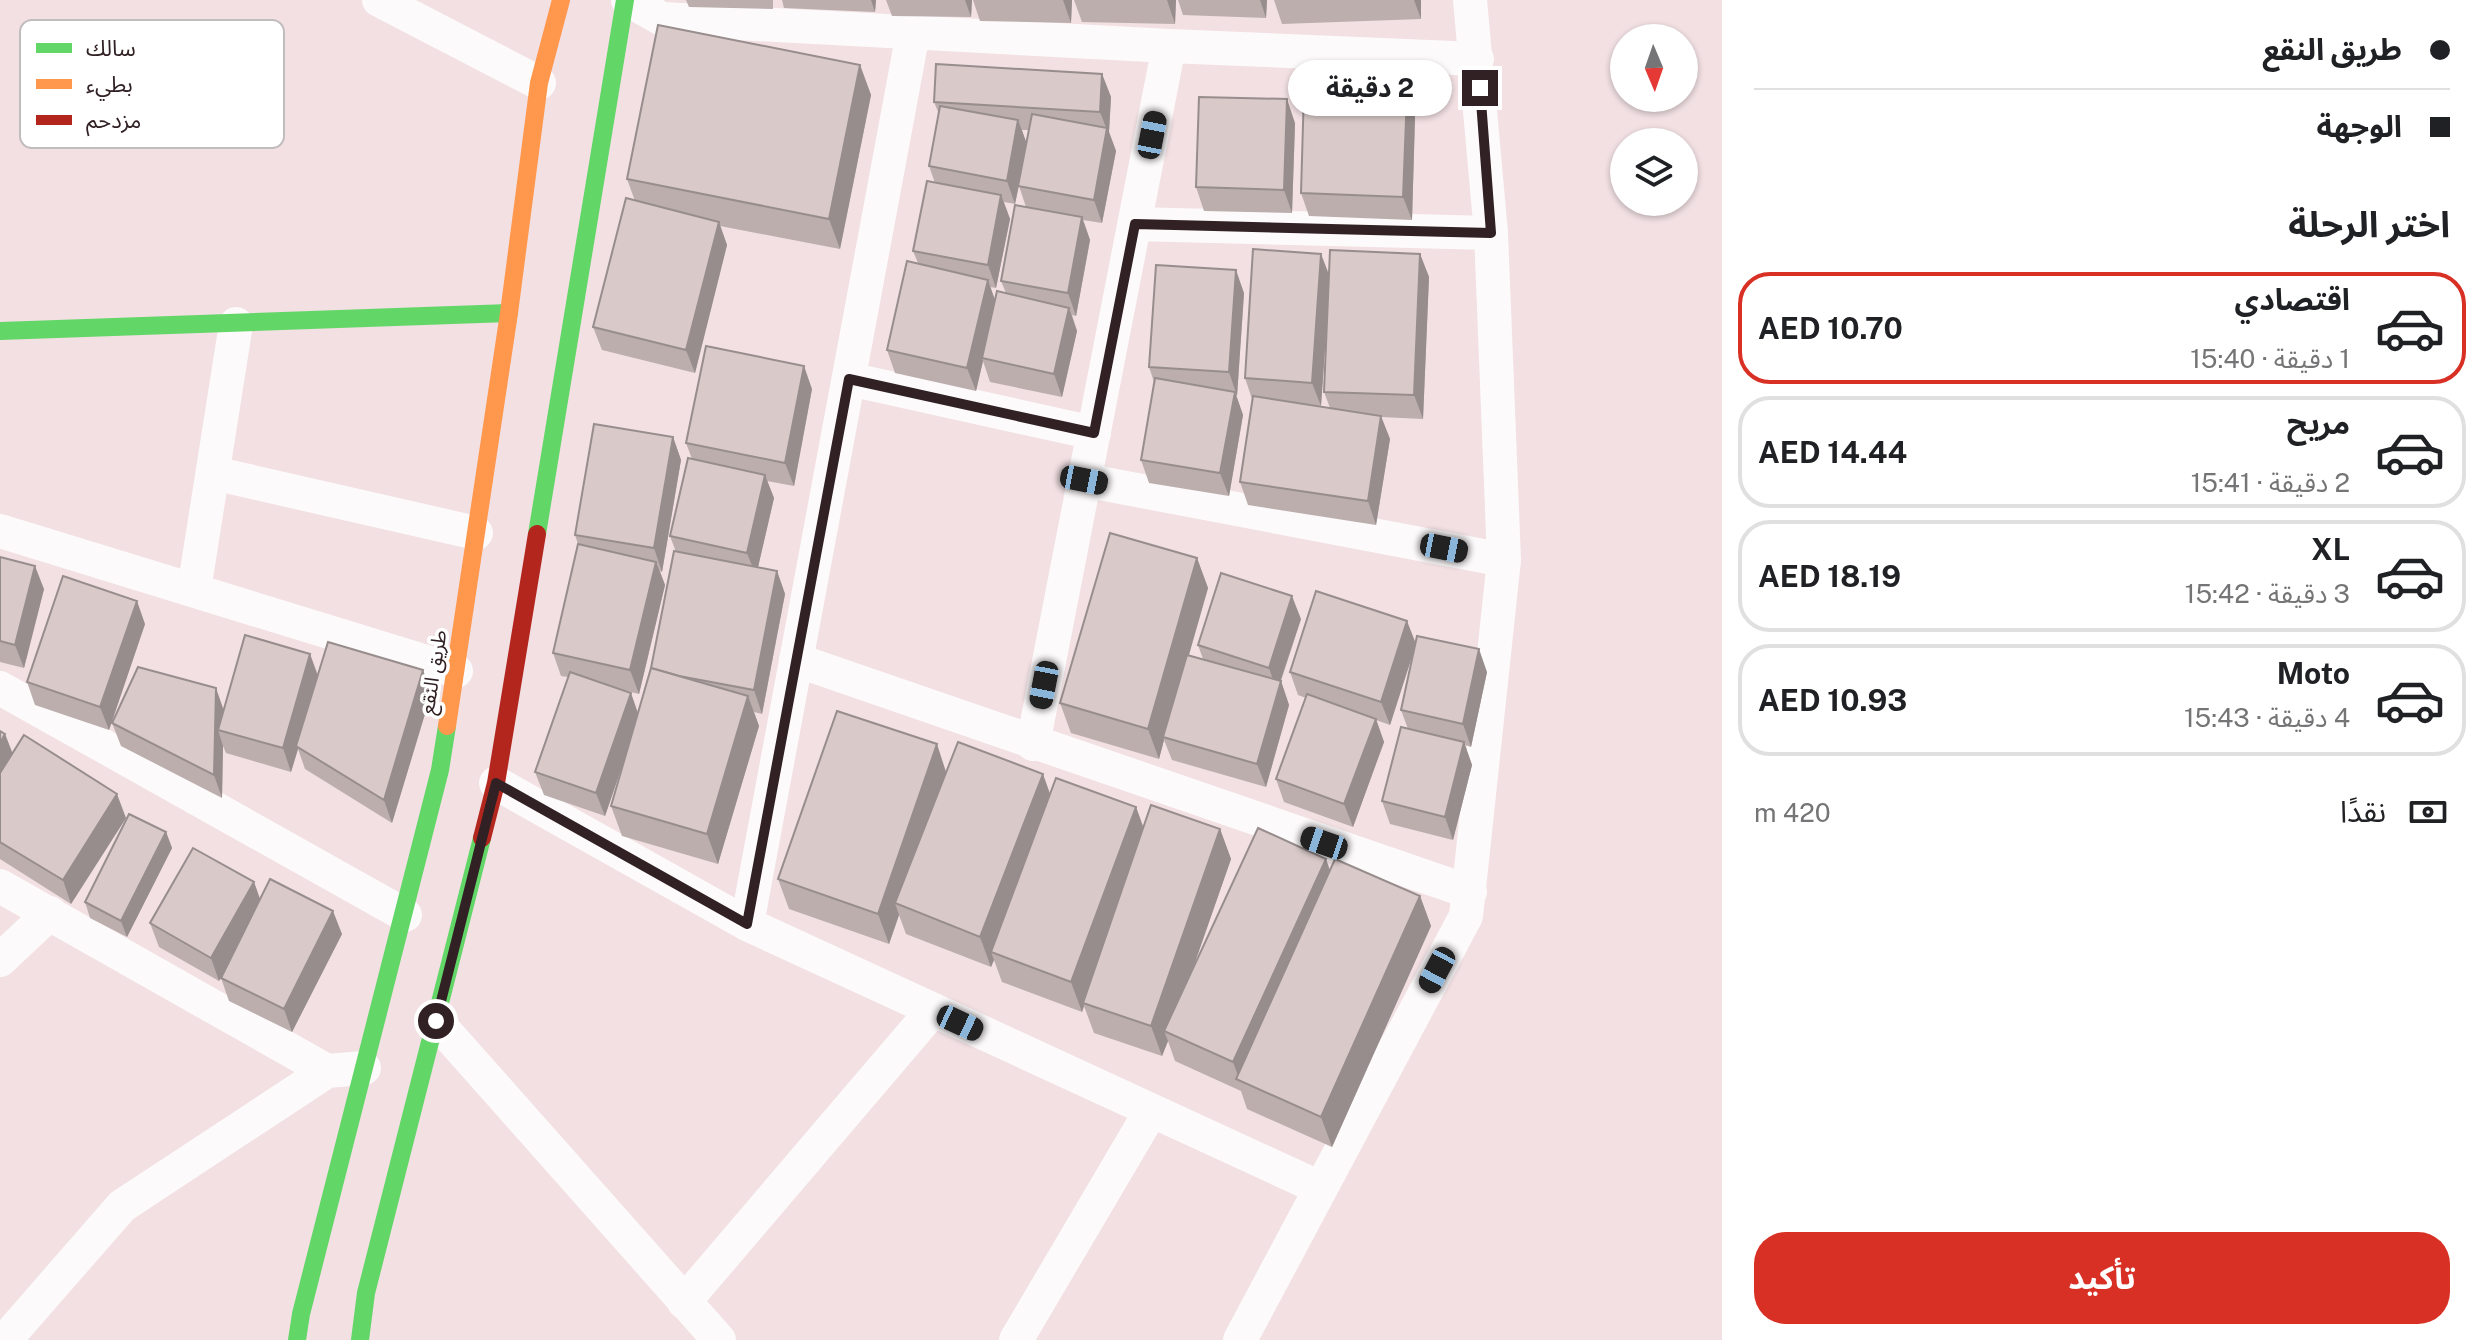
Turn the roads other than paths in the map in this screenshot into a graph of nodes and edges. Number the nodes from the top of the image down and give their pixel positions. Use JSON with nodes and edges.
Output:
{"nodes":[{"id":1,"x":379,"y":0,"type":"edge"},
{"id":2,"x":561,"y":0,"type":"edge"},
{"id":3,"x":626,"y":0,"type":"edge"},
{"id":4,"x":1470,"y":0,"type":"edge"},
{"id":5,"x":913,"y":33,"type":"junction"},
{"id":6,"x":1169,"y":46,"type":"junction"},
{"id":7,"x":1477,"y":59,"type":"junction"},
{"id":8,"x":539,"y":83,"type":"junction"},
{"id":9,"x":1135,"y":224,"type":"junction"},
{"id":10,"x":1491,"y":233,"type":"junction"},
{"id":11,"x":509,"y":313,"type":"junction"},
{"id":12,"x":236,"y":324,"type":"junction"},
{"id":13,"x":0,"y":331,"type":"edge"},
{"id":14,"x":849,"y":379,"type":"junction"},
{"id":15,"x":1094,"y":433,"type":"junction"},
{"id":16,"x":213,"y":473,"type":"junction"},
{"id":17,"x":1084,"y":480,"type":"junction"},
{"id":18,"x":0,"y":531,"type":"edge"},
{"id":19,"x":476,"y":533,"type":"junction"},
{"id":20,"x":1504,"y":560,"type":"junction"},
{"id":21,"x":194,"y":590,"type":"junction"},
{"id":22,"x":796,"y":660,"type":"junction"},
{"id":23,"x":456,"y":671,"type":"junction"},
{"id":24,"x":0,"y":688,"type":"edge"},
{"id":25,"x":1033,"y":744,"type":"junction"},
{"id":26,"x":496,"y":783,"type":"junction"},
{"id":27,"x":0,"y":886,"type":"edge"},
{"id":28,"x":1470,"y":892,"type":"junction"},
{"id":29,"x":50,"y":913,"type":"junction"},
{"id":30,"x":405,"y":915,"type":"junction"},
{"id":31,"x":747,"y":924,"type":"junction"},
{"id":32,"x":0,"y":960,"type":"edge"},
{"id":33,"x":933,"y":1010,"type":"junction"},
{"id":34,"x":436,"y":1021,"type":"junction"},
{"id":35,"x":364,"y":1068,"type":"junction"},
{"id":36,"x":327,"y":1071,"type":"junction"},
{"id":37,"x":1151,"y":1111,"type":"junction"},
{"id":38,"x":1320,"y":1188,"type":"junction"},
{"id":39,"x":684,"y":1302,"type":"junction"},
{"id":40,"x":5,"y":1340,"type":"edge"},
{"id":41,"x":297,"y":1340,"type":"edge"},
{"id":42,"x":360,"y":1340,"type":"edge"},
{"id":43,"x":719,"y":1340,"type":"edge"},
{"id":44,"x":1016,"y":1340,"type":"edge"},
{"id":45,"x":1240,"y":1340,"type":"edge"}],
"edges":[{"from":1,"to":8,"type":"street"},
{"from":2,"to":8,"type":"street","name":"طريق النقع"},
{"from":3,"to":5,"type":"street"},
{"from":3,"to":26,"type":"street"},
{"from":4,"to":7,"type":"street"},
{"from":5,"to":6,"type":"street"},
{"from":5,"to":14,"type":"street"},
{"from":6,"to":7,"type":"street"},
{"from":6,"to":9,"type":"street"},
{"from":7,"to":10,"type":"street"},
{"from":8,"to":11,"type":"street","name":"طريق النقع"},
{"from":9,"to":10,"type":"street"},
{"from":9,"to":15,"type":"street"},
{"from":10,"to":20,"type":"street"},
{"from":11,"to":12,"type":"street"},
{"from":11,"to":19,"type":"street","name":"طريق النقع"},
{"from":12,"to":13,"type":"street"},
{"from":12,"to":16,"type":"street"},
{"from":14,"to":15,"type":"street"},
{"from":14,"to":22,"type":"street"},
{"from":15,"to":17,"type":"street"},
{"from":16,"to":19,"type":"street"},
{"from":16,"to":21,"type":"street"},
{"from":17,"to":20,"type":"street"},
{"from":17,"to":25,"type":"street"},
{"from":18,"to":21,"type":"street"},
{"from":19,"to":23,"type":"street","name":"طريق النقع"},
{"from":20,"to":28,"type":"street"},
{"from":21,"to":23,"type":"street"},
{"from":22,"to":25,"type":"street"},
{"from":22,"to":31,"type":"street"},
{"from":23,"to":30,"type":"street","name":"طريق النقع"},
{"from":24,"to":30,"type":"street"},
{"from":25,"to":28,"type":"street"},
{"from":26,"to":31,"type":"street"},
{"from":26,"to":34,"type":"street"},
{"from":27,"to":29,"type":"street"},
{"from":28,"to":38,"type":"street"},
{"from":29,"to":32,"type":"street"},
{"from":29,"to":36,"type":"street"},
{"from":30,"to":35,"type":"street","name":"طريق النقع"},
{"from":31,"to":33,"type":"street"},
{"from":33,"to":37,"type":"street"},
{"from":33,"to":39,"type":"street"},
{"from":34,"to":39,"type":"street"},
{"from":34,"to":42,"type":"street"},
{"from":35,"to":36,"type":"street"},
{"from":35,"to":41,"type":"street","name":"طريق النقع"},
{"from":36,"to":40,"type":"street"},
{"from":37,"to":38,"type":"street"},
{"from":37,"to":44,"type":"street"},
{"from":38,"to":45,"type":"street"},
{"from":39,"to":43,"type":"street"}]}
